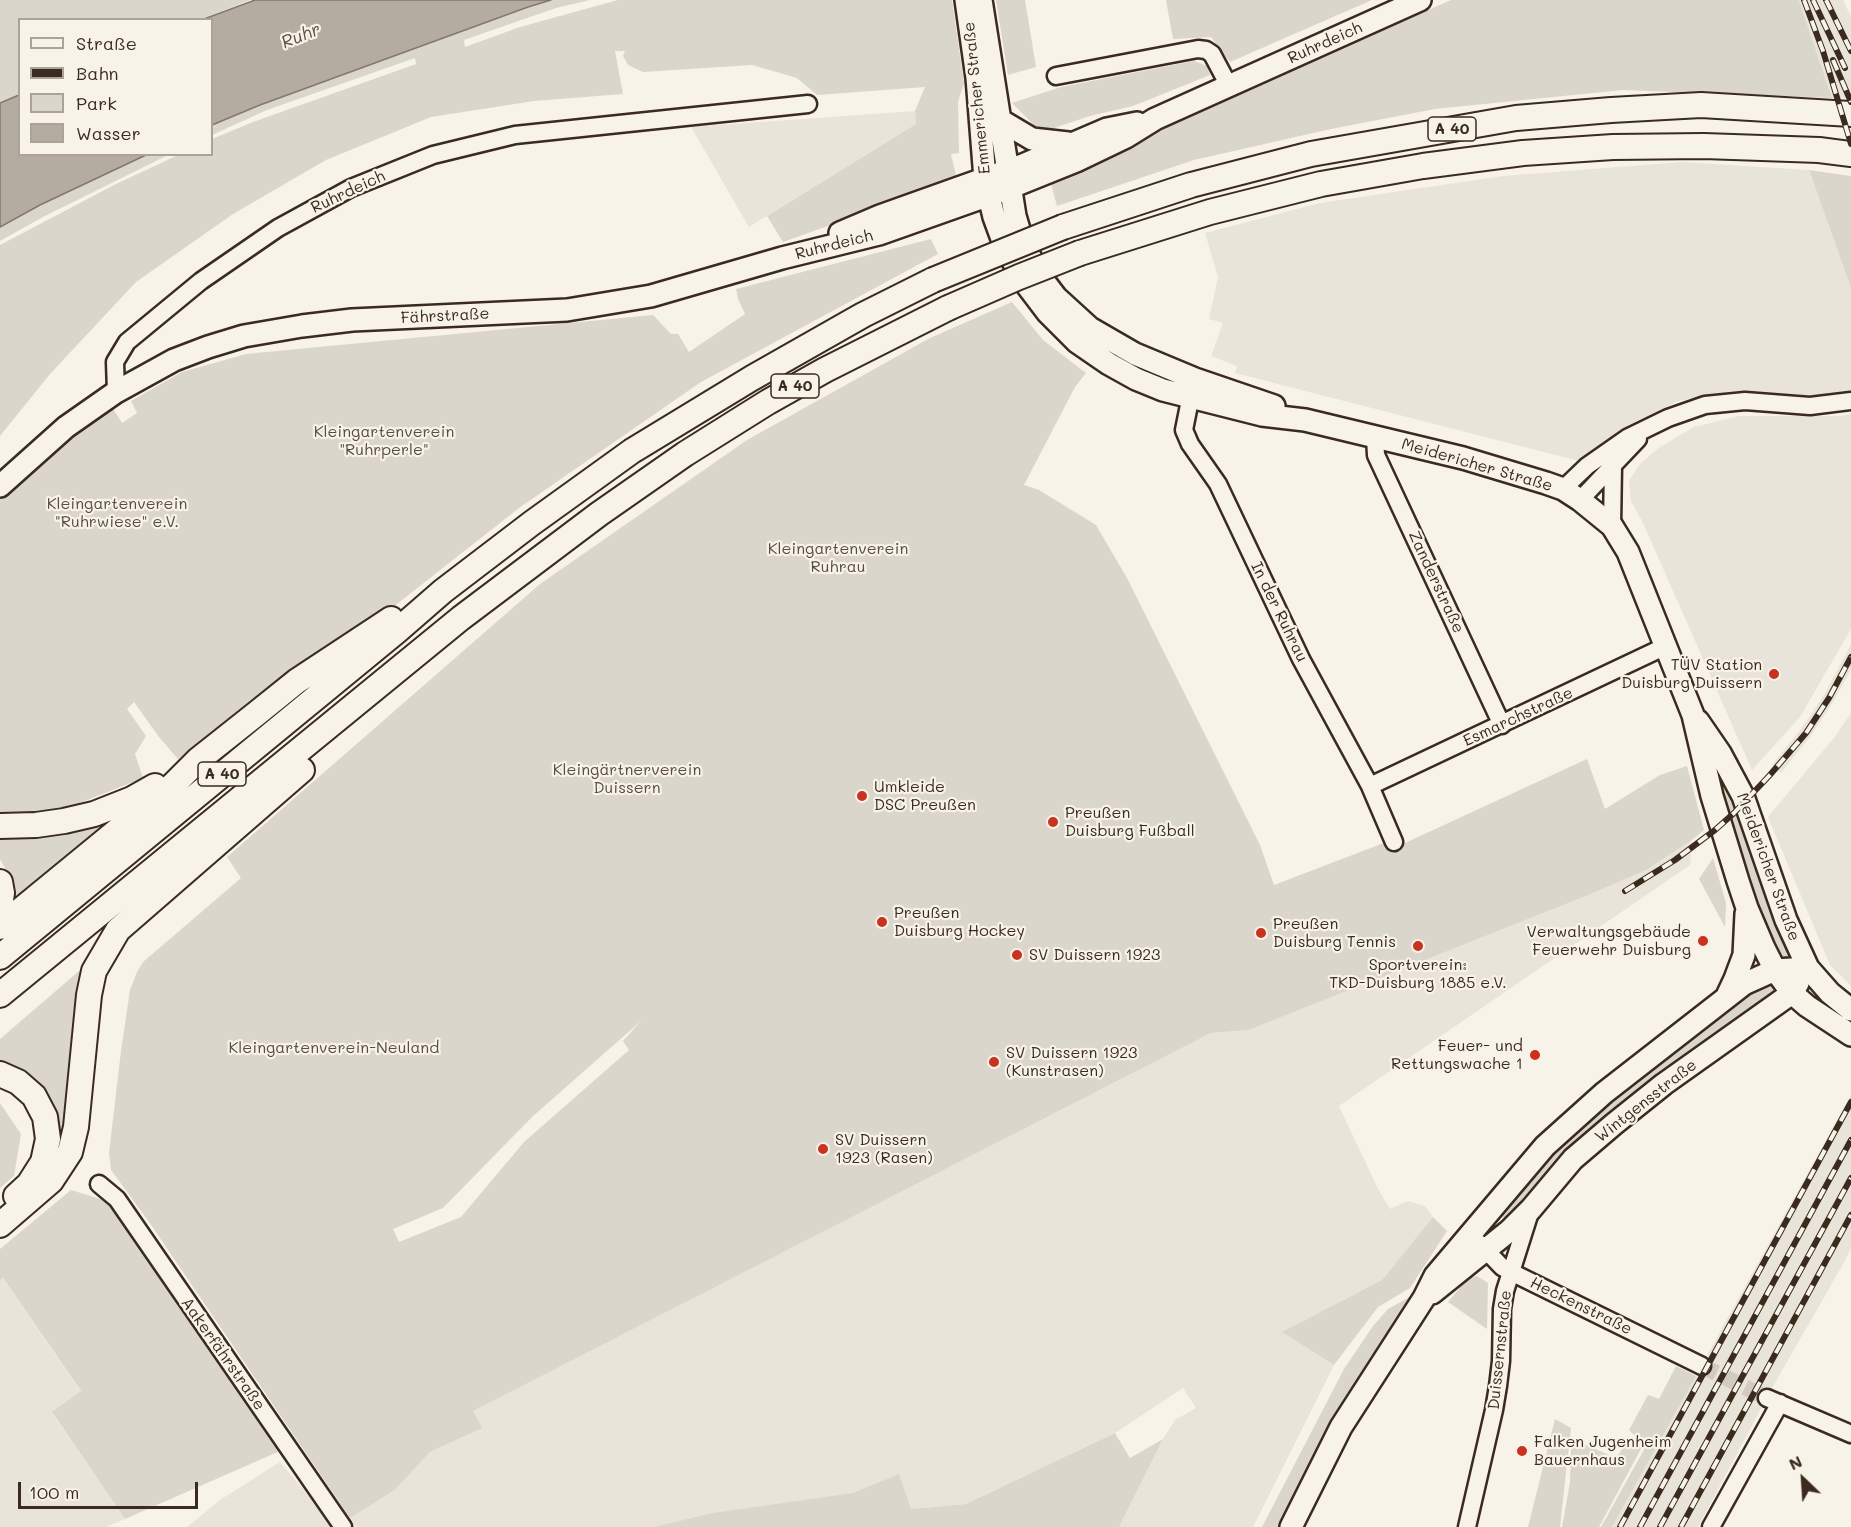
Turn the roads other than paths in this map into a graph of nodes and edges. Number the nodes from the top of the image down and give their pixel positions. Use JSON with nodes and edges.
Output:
{"nodes":[{"id":1,"x":966,"y":0,"type":"edge"},
{"id":2,"x":981,"y":0,"type":"edge"},
{"id":3,"x":1420,"y":0,"type":"edge"},
{"id":4,"x":979,"y":36,"type":"junction"},
{"id":5,"x":1056,"y":76,"type":"dead end"},
{"id":6,"x":1229,"y":86,"type":"junction"},
{"id":7,"x":808,"y":104,"type":"dead end"},
{"id":8,"x":1851,"y":114,"type":"edge"},
{"id":9,"x":1155,"y":119,"type":"junction"},
{"id":10,"x":1000,"y":120,"type":"junction"},
{"id":11,"x":1071,"y":144,"type":"junction"},
{"id":12,"x":1851,"y":154,"type":"edge"},
{"id":13,"x":1008,"y":180,"type":"junction"},
{"id":14,"x":986,"y":187,"type":"junction"},
{"id":15,"x":782,"y":258,"type":"joint"},
{"id":16,"x":1192,"y":389,"type":"junction"},
{"id":17,"x":116,"y":392,"type":"junction"},
{"id":18,"x":1851,"y":401,"type":"edge"},
{"id":19,"x":1654,"y":425,"type":"junction"},
{"id":20,"x":1375,"y":437,"type":"junction"},
{"id":21,"x":1613,"y":466,"type":"junction"},
{"id":22,"x":0,"y":486,"type":"edge"},
{"id":23,"x":1572,"y":495,"type":"junction"},
{"id":24,"x":1612,"y":526,"type":"junction"},
{"id":25,"x":444,"y":591,"type":"junction"},
{"id":26,"x":1666,"y":646,"type":"junction"},
{"id":27,"x":352,"y":709,"type":"junction"},
{"id":28,"x":1694,"y":715,"type":"junction"},
{"id":29,"x":1502,"y":725,"type":"junction"},
{"id":30,"x":198,"y":760,"type":"junction"},
{"id":31,"x":1370,"y":786,"type":"junction"},
{"id":32,"x":0,"y":826,"type":"edge"},
{"id":33,"x":1394,"y":842,"type":"dead end"},
{"id":34,"x":0,"y":882,"type":"edge"},
{"id":35,"x":0,"y":906,"type":"edge"},
{"id":36,"x":1746,"y":908,"type":"junction"},
{"id":37,"x":0,"y":927,"type":"edge"},
{"id":38,"x":0,"y":957,"type":"edge"},
{"id":39,"x":1808,"y":968,"type":"junction"},
{"id":40,"x":1775,"y":970,"type":"junction"},
{"id":41,"x":1792,"y":993,"type":"junction"},
{"id":42,"x":1,"y":994,"type":"edge"},
{"id":43,"x":1727,"y":996,"type":"junction"},
{"id":44,"x":1851,"y":1010,"type":"edge"},
{"id":45,"x":1851,"y":1035,"type":"edge"},
{"id":46,"x":0,"y":1074,"type":"edge"},
{"id":47,"x":99,"y":1184,"type":"dead end"},
{"id":48,"x":1531,"y":1209,"type":"junction"},
{"id":49,"x":0,"y":1210,"type":"edge"},
{"id":50,"x":0,"y":1225,"type":"edge"},
{"id":51,"x":1477,"y":1242,"type":"junction"},
{"id":52,"x":1511,"y":1272,"type":"junction"},
{"id":53,"x":1702,"y":1366,"type":"tunnel mouth"},
{"id":54,"x":1851,"y":1434,"type":"edge"},
{"id":55,"x":344,"y":1527,"type":"edge"},
{"id":56,"x":1291,"y":1527,"type":"edge"},
{"id":57,"x":1467,"y":1527,"type":"edge"},
{"id":58,"x":1711,"y":1527,"type":"edge"}],
"edges":[{"from":1,"to":4,"type":"main road","name":"Emmericher Straße"},
{"from":2,"to":4,"type":"main road","name":"Emmericher Straße"},
{"from":3,"to":6,"type":"main road","name":"Ruhrdeich"},
{"from":4,"to":10,"type":"main road","name":"Emmericher Straße"},
{"from":4,"to":14,"type":"main road","name":"Emmericher Straße"},
{"from":5,"to":6,"type":"street"},
{"from":6,"to":9,"type":"main road","name":"Ruhrdeich"},
{"from":7,"to":17,"type":"street","name":"Ruhrdeich"},
{"from":8,"to":25,"type":"highway","number":"A 40","bridge":true},
{"from":9,"to":11,"type":"main road","name":"Ruhrdeich"},
{"from":9,"to":13,"type":"main road","name":"Ruhrdeich"},
{"from":10,"to":11,"type":"main road"},
{"from":10,"to":13,"type":"main road","name":"Emmericher Straße"},
{"from":11,"to":13,"type":"main road","name":"Ruhrdeich"},
{"from":12,"to":27,"type":"highway","number":"A 40","bridge":true},
{"from":13,"to":14,"type":"main road","name":"Ruhrdeich"},
{"from":13,"to":16,"type":"main road","name":"Meidericher Straße"},
{"from":14,"to":15,"type":"main road","name":"Ruhrdeich"},
{"from":14,"to":16,"type":"main road","name":"Meidericher Straße"},
{"from":15,"to":17,"type":"main road","name":"Fährstraße"},
{"from":16,"to":20,"type":"main road","name":"Meidericher Straße"},
{"from":16,"to":31,"type":"street","name":"In der Ruhrau"},
{"from":17,"to":22,"type":"main road"},
{"from":18,"to":19,"type":"street"},
{"from":19,"to":21,"type":"street"},
{"from":19,"to":23,"type":"street"},
{"from":20,"to":23,"type":"main road","name":"Meidericher Straße"},
{"from":20,"to":29,"type":"street","name":"Zanderstraße"},
{"from":21,"to":23,"type":"street"},
{"from":21,"to":24,"type":"street"},
{"from":23,"to":24,"type":"main road","name":"Meidericher Straße"},
{"from":24,"to":26,"type":"main road","name":"Meidericher Straße"},
{"from":25,"to":30,"type":"highway"},
{"from":25,"to":38,"type":"highway","number":"A 40"},
{"from":26,"to":28,"type":"main road","name":"Meidericher Straße"},
{"from":26,"to":29,"type":"street","name":"Esmarchstraße"},
{"from":27,"to":42,"type":"highway","number":"A 40"},
{"from":27,"to":50,"type":"highway"},
{"from":28,"to":36,"type":"main road","name":"Meidericher Straße"},
{"from":28,"to":39,"type":"main road","name":"Meidericher Straße"},
{"from":29,"to":31,"type":"street","name":"Esmarchstraße"},
{"from":30,"to":32,"type":"highway"},
{"from":30,"to":37,"type":"highway"},
{"from":31,"to":33,"type":"street","name":"In der Ruhrau"},
{"from":34,"to":35,"type":"highway"},
{"from":36,"to":40,"type":"main road","name":"Meidericher Straße"},
{"from":36,"to":43,"type":"main road","name":"Wintgensstraße"},
{"from":39,"to":40,"type":"main road","name":"Wintgensstraße"},
{"from":39,"to":41,"type":"main road","name":"Wintgensstraße"},
{"from":39,"to":44,"type":"main road","name":"Meidericher Straße"},
{"from":40,"to":41,"type":"main road","name":"Meidericher Straße"},
{"from":40,"to":43,"type":"main road","name":"Wintgensstraße"},
{"from":41,"to":45,"type":"main road","name":"Meidericher Straße"},
{"from":41,"to":48,"type":"main road","name":"Wintgensstraße"},
{"from":43,"to":51,"type":"main road","name":"Wintgensstraße"},
{"from":46,"to":49,"type":"highway"},
{"from":47,"to":55,"type":"street","name":"Aakerfährstraße"},
{"from":48,"to":51,"type":"main road","name":"Wintgensstraße"},
{"from":48,"to":52,"type":"street","name":"Duissernstraße"},
{"from":51,"to":52,"type":"street","name":"Heckenstraße"},
{"from":51,"to":56,"type":"main road","name":"Wintgensstraße"},
{"from":52,"to":53,"type":"street","name":"Heckenstraße"},
{"from":52,"to":57,"type":"street","name":"Duissernstraße"},
{"from":54,"to":58,"type":"street"}]}
